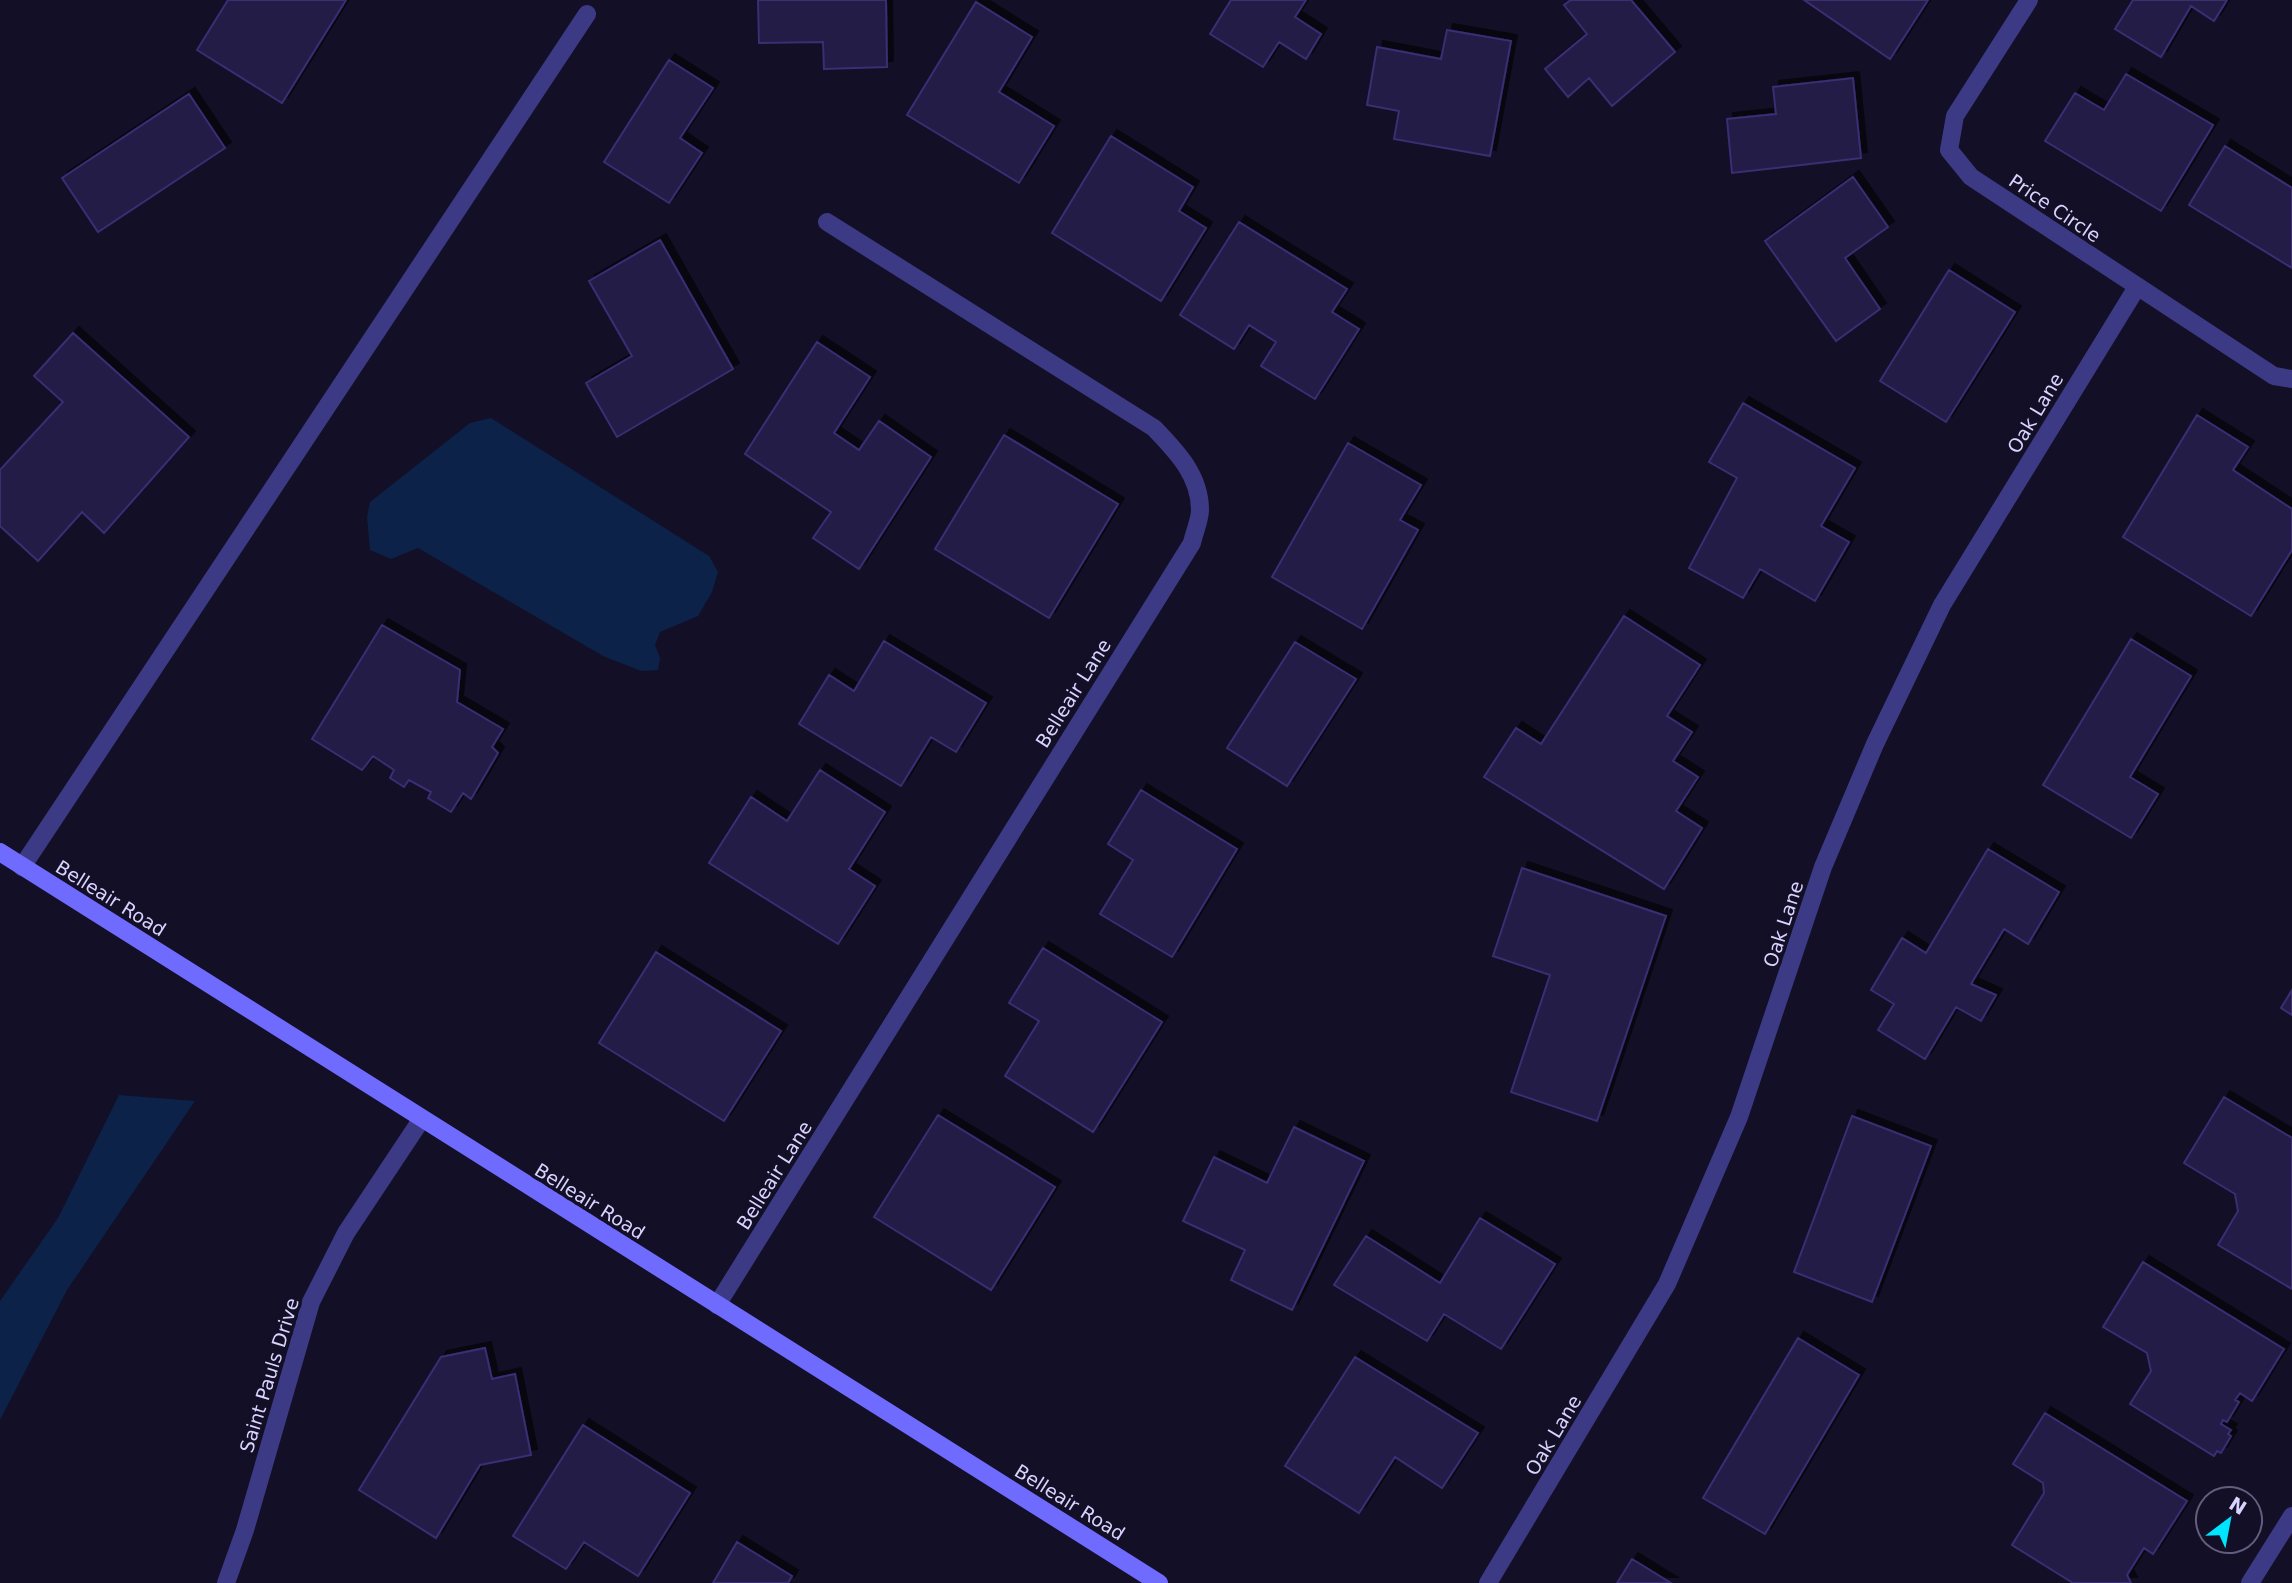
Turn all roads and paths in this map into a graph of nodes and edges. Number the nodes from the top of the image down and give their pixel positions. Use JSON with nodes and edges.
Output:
{"nodes":[{"id":1,"x":2029,"y":0,"type":"edge"},
{"id":2,"x":587,"y":14,"type":"dead end"},
{"id":3,"x":827,"y":222,"type":"dead end"},
{"id":4,"x":2137,"y":287,"type":"junction"},
{"id":5,"x":2292,"y":379,"type":"edge"},
{"id":6,"x":0,"y":852,"type":"edge"},
{"id":7,"x":22,"y":867,"type":"junction"},
{"id":8,"x":421,"y":1120,"type":"junction"},
{"id":9,"x":717,"y":1305,"type":"junction"},
{"id":10,"x":2292,"y":1516,"type":"edge"},
{"id":11,"x":226,"y":1583,"type":"edge"},
{"id":12,"x":1159,"y":1583,"type":"edge"},
{"id":13,"x":1488,"y":1583,"type":"edge"},
{"id":14,"x":2250,"y":1583,"type":"edge"}],
"edges":[{"from":1,"to":4,"type":"street","name":"Price Circle"},
{"from":2,"to":7,"type":"street"},
{"from":3,"to":9,"type":"street","name":"Belleair Lane"},
{"from":4,"to":5,"type":"street","name":"Price Circle"},
{"from":4,"to":13,"type":"street","name":"Oak Lane"},
{"from":6,"to":7,"type":"main road","name":"Belleair Road"},
{"from":7,"to":8,"type":"main road","name":"Belleair Road"},
{"from":8,"to":9,"type":"main road","name":"Belleair Road"},
{"from":8,"to":11,"type":"street","name":"Saint Pauls Drive"},
{"from":9,"to":12,"type":"main road","name":"Belleair Road"},
{"from":10,"to":14,"type":"street"}]}
